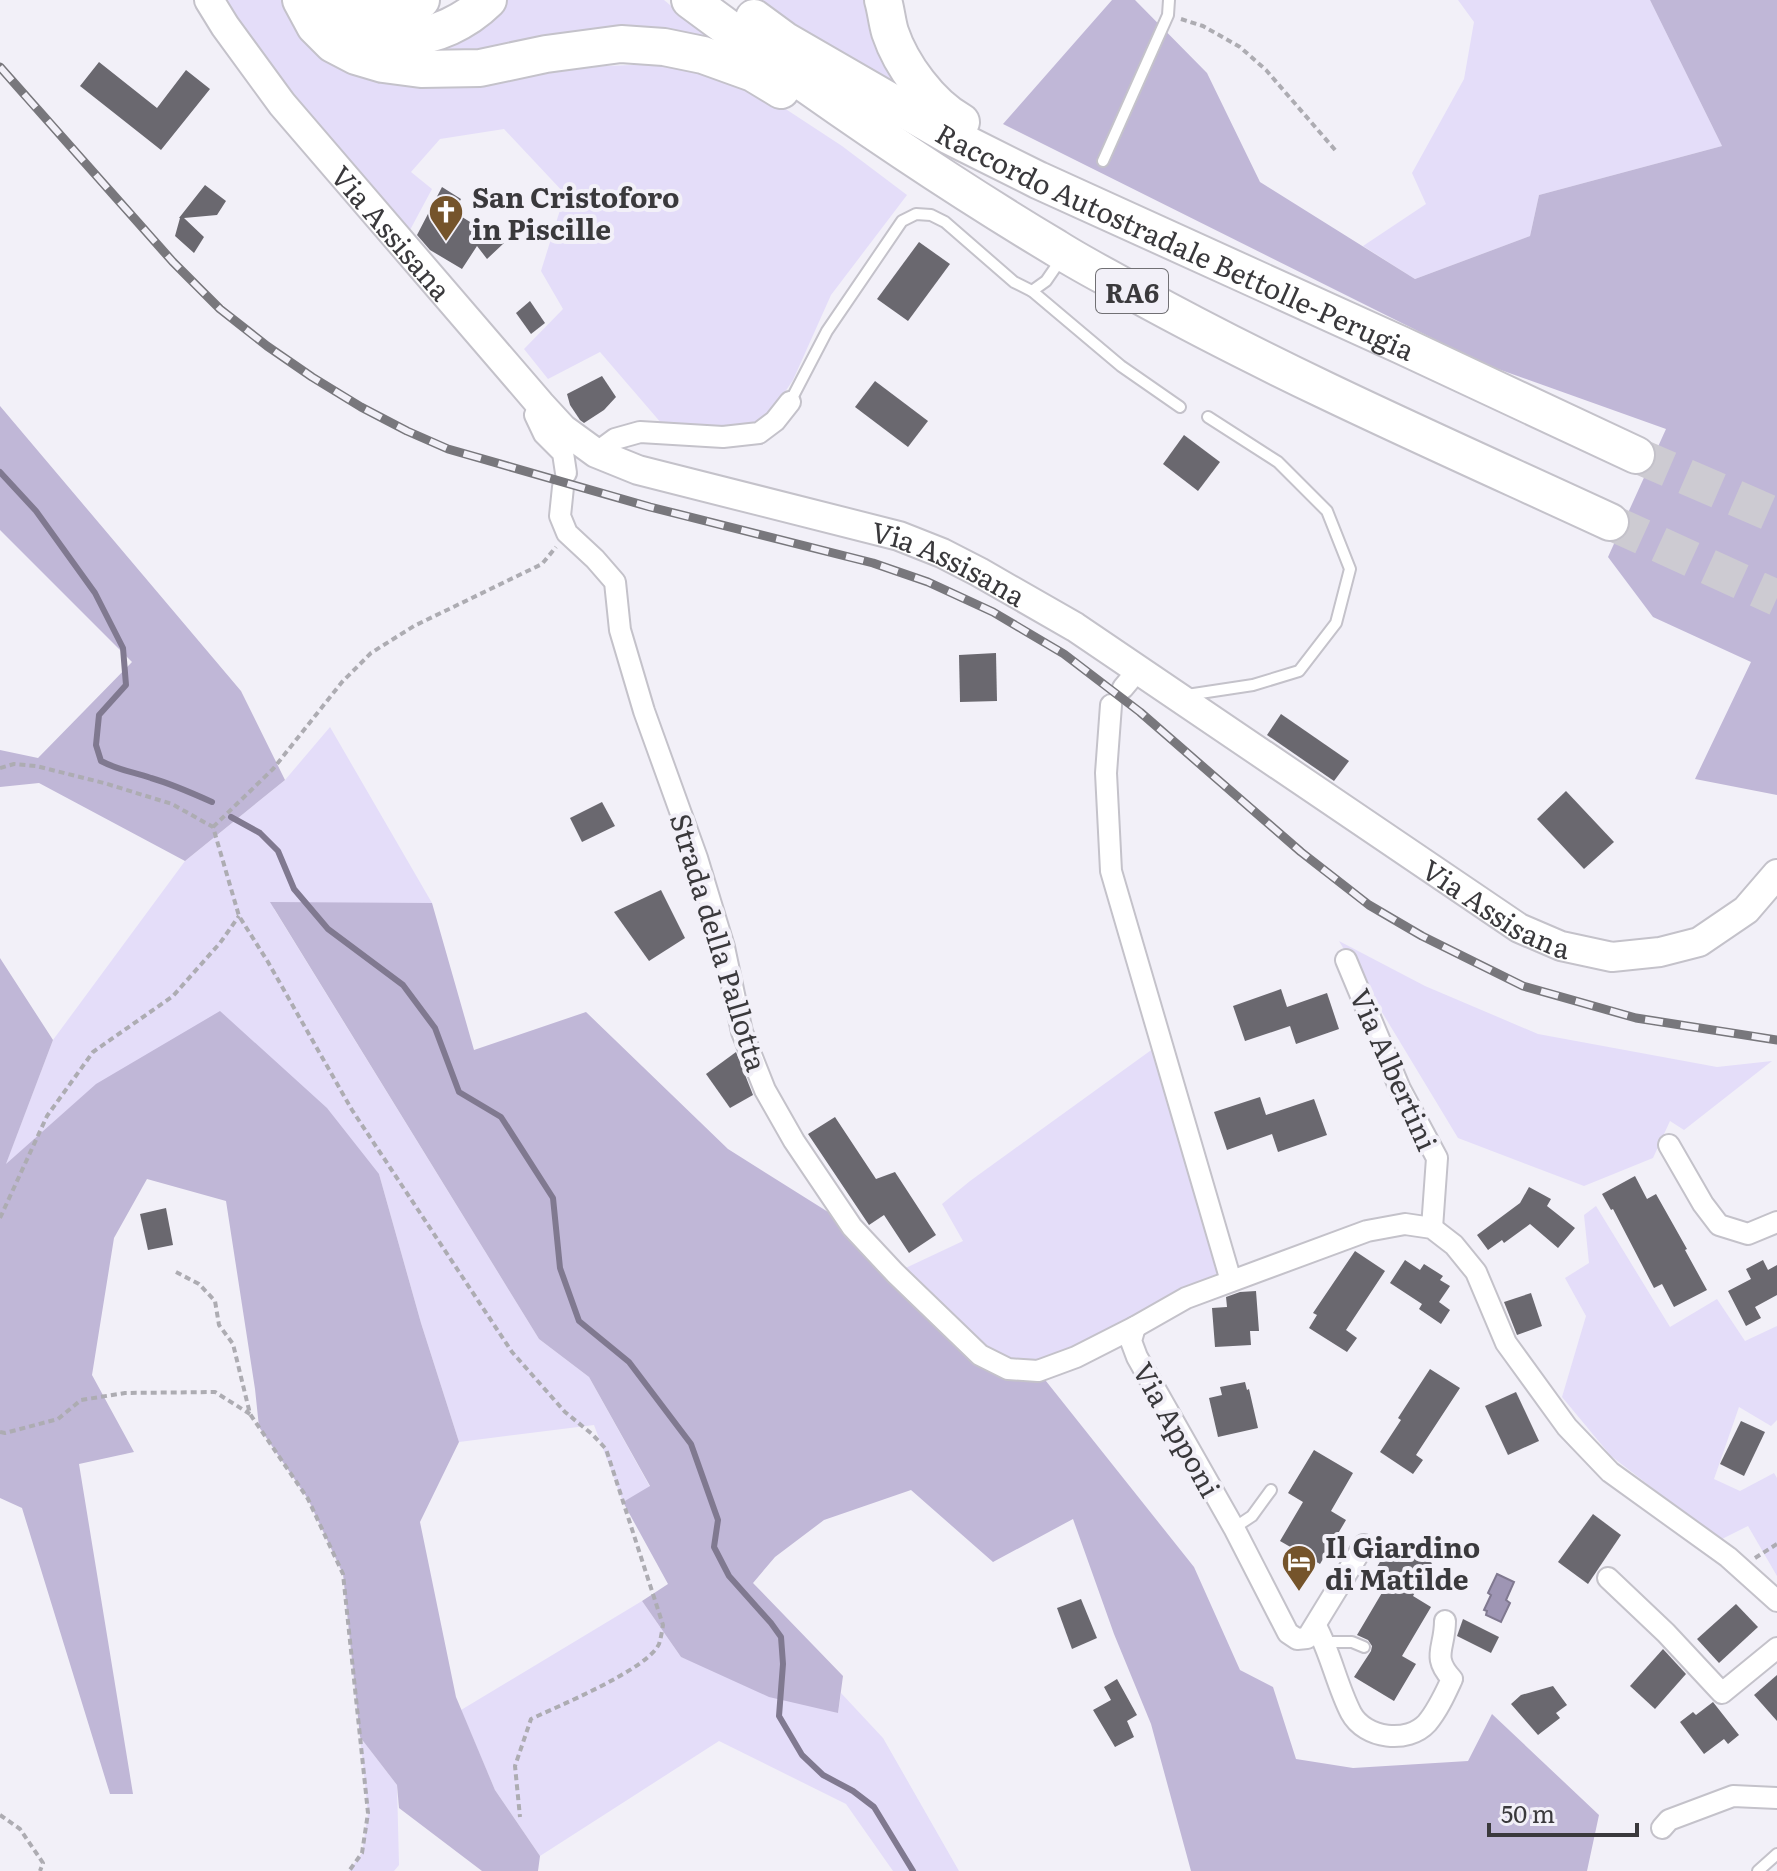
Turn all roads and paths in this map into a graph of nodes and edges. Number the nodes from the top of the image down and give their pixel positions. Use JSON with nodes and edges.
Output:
{"nodes":[{"id":1,"x":209,"y":0,"type":"edge"},
{"id":2,"x":301,"y":0,"type":"edge"},
{"id":3,"x":314,"y":0,"type":"edge"},
{"id":4,"x":323,"y":0,"type":"edge"},
{"id":5,"x":421,"y":0,"type":"edge"},
{"id":6,"x":488,"y":0,"type":"edge"},
{"id":7,"x":690,"y":0,"type":"edge"},
{"id":8,"x":729,"y":0,"type":"edge"},
{"id":9,"x":883,"y":0,"type":"edge"},
{"id":10,"x":1169,"y":0,"type":"edge"},
{"id":11,"x":1168,"y":15,"type":"junction"},
{"id":12,"x":1336,"y":151,"type":"dead end"},
{"id":13,"x":1103,"y":161,"type":"dead end"},
{"id":14,"x":1056,"y":258,"type":"junction"},
{"id":15,"x":1032,"y":291,"type":"junction"},
{"id":16,"x":1320,"y":308,"type":"junction"},
{"id":17,"x":790,"y":402,"type":"joint"},
{"id":18,"x":540,"y":404,"type":"junction"},
{"id":19,"x":1180,"y":407,"type":"dead end"},
{"id":20,"x":1208,"y":417,"type":"dead end"},
{"id":21,"x":596,"y":453,"type":"junction"},
{"id":22,"x":1636,"y":455,"type":"tunnel mouth"},
{"id":23,"x":1610,"y":522,"type":"tunnel mouth"},
{"id":24,"x":567,"y":533,"type":"junction"},
{"id":25,"x":1124,"y":687,"type":"junction"},
{"id":26,"x":1177,"y":697,"type":"junction"},
{"id":27,"x":0,"y":768,"type":"edge"},
{"id":28,"x":213,"y":827,"type":"junction"},
{"id":29,"x":1777,"y":874,"type":"edge"},
{"id":30,"x":239,"y":916,"type":"junction"},
{"id":31,"x":1346,"y":960,"type":"dead end"},
{"id":32,"x":1669,"y":1145,"type":"dead end"},
{"id":33,"x":0,"y":1218,"type":"edge"},
{"id":34,"x":1777,"y":1222,"type":"edge"},
{"id":35,"x":1432,"y":1228,"type":"junction"},
{"id":36,"x":176,"y":1272,"type":"dead end"},
{"id":37,"x":1231,"y":1281,"type":"junction"},
{"id":38,"x":1135,"y":1327,"type":"junction"},
{"id":39,"x":250,"y":1414,"type":"junction"},
{"id":40,"x":0,"y":1432,"type":"edge"},
{"id":41,"x":1271,"y":1490,"type":"dead end"},
{"id":42,"x":1234,"y":1528,"type":"junction"},
{"id":43,"x":1364,"y":1545,"type":"dead end"},
{"id":44,"x":1608,"y":1578,"type":"dead end"},
{"id":45,"x":1777,"y":1601,"type":"edge"},
{"id":46,"x":1445,"y":1621,"type":"dead end"},
{"id":47,"x":1320,"y":1634,"type":"junction"},
{"id":48,"x":1364,"y":1647,"type":"dead end"},
{"id":49,"x":1777,"y":1648,"type":"edge"},
{"id":50,"x":1777,"y":1798,"type":"edge"},
{"id":51,"x":0,"y":1815,"type":"edge"},
{"id":52,"x":520,"y":1817,"type":"dead end"},
{"id":53,"x":1662,"y":1828,"type":"dead end"},
{"id":54,"x":1777,"y":1854,"type":"edge"},
{"id":55,"x":40,"y":1871,"type":"edge"},
{"id":56,"x":349,"y":1871,"type":"edge"},
{"id":57,"x":1758,"y":1871,"type":"edge"}],
"edges":[{"from":1,"to":18,"type":"main road","name":"Via Assisana"},
{"from":2,"to":14,"type":"highway"},
{"from":3,"to":6,"type":"highway"},
{"from":4,"to":5,"type":"highway"},
{"from":7,"to":14,"type":"highway","number":"RA6"},
{"from":8,"to":16,"type":"highway","name":"Raccordo Autostradale Bettolle-Perugia","number":"RA6"},
{"from":9,"to":16,"type":"highway"},
{"from":10,"to":11,"type":"lane"},
{"from":11,"to":12,"type":"path"},
{"from":11,"to":13,"type":"lane"},
{"from":14,"to":15,"type":"lane"},
{"from":14,"to":23,"type":"highway","number":"RA6"},
{"from":15,"to":17,"type":"lane"},
{"from":15,"to":19,"type":"lane"},
{"from":16,"to":22,"type":"highway","name":"Raccordo Autostradale Bettolle-Perugia","number":"RA6"},
{"from":17,"to":21,"type":"street"},
{"from":18,"to":21,"type":"main road","name":"Via Assisana"},
{"from":18,"to":24,"type":"street"},
{"from":20,"to":26,"type":"lane"},
{"from":21,"to":25,"type":"main road","name":"Via Assisana"},
{"from":24,"to":28,"type":"path"},
{"from":24,"to":38,"type":"street","name":"Strada della Pallotta"},
{"from":25,"to":26,"type":"main road","name":"Via Assisana"},
{"from":25,"to":37,"type":"street"},
{"from":26,"to":29,"type":"main road","name":"Via Assisana"},
{"from":27,"to":28,"type":"path"},
{"from":28,"to":30,"type":"path"},
{"from":30,"to":33,"type":"path"},
{"from":30,"to":52,"type":"path"},
{"from":31,"to":35,"type":"street","name":"Via Albertini"},
{"from":32,"to":34,"type":"street"},
{"from":35,"to":37,"type":"street","name":"Strada della Pallotta"},
{"from":35,"to":45,"type":"street"},
{"from":36,"to":39,"type":"path"},
{"from":37,"to":38,"type":"street","name":"Strada della Pallotta"},
{"from":38,"to":42,"type":"street","name":"Via Apponi"},
{"from":39,"to":40,"type":"path"},
{"from":39,"to":56,"type":"path"},
{"from":41,"to":42,"type":"lane","name":"Via Apponi"},
{"from":42,"to":47,"type":"street","name":"Via Apponi"},
{"from":43,"to":47,"type":"street"},
{"from":44,"to":49,"type":"street"},
{"from":46,"to":47,"type":"street"},
{"from":47,"to":48,"type":"lane","name":"Via Apponi"},
{"from":50,"to":53,"type":"street"},
{"from":51,"to":55,"type":"path"},
{"from":54,"to":57,"type":"lane"}]}
